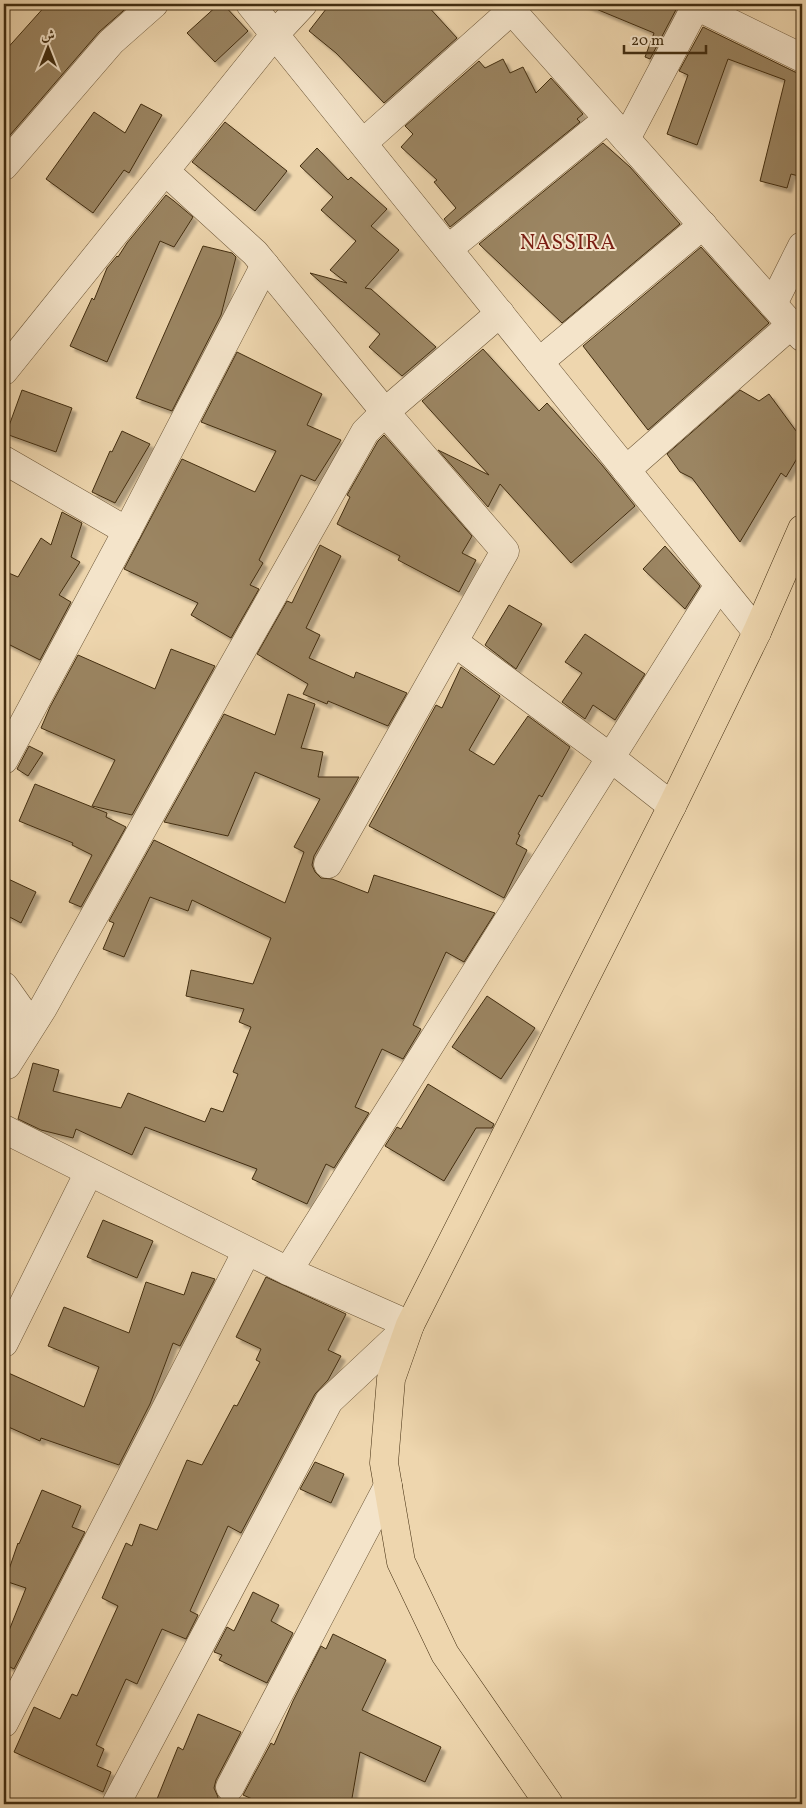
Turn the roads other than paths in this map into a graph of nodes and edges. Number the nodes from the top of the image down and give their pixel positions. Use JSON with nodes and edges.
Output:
{"nodes":[{"id":1,"x":154,"y":4,"type":"edge"},
{"id":2,"x":250,"y":4,"type":"edge"},
{"id":3,"x":303,"y":4,"type":"edge"},
{"id":4,"x":697,"y":5,"type":"edge"},
{"id":5,"x":509,"y":7,"type":"edge"},
{"id":6,"x":274,"y":34,"type":"junction"},
{"id":7,"x":802,"y":58,"type":"edge"},
{"id":8,"x":617,"y":129,"type":"junction"},
{"id":9,"x":363,"y":143,"type":"junction"},
{"id":10,"x":4,"y":166,"type":"edge"},
{"id":11,"x":165,"y":171,"type":"junction"},
{"id":12,"x":703,"y":225,"type":"junction"},
{"id":13,"x":802,"y":246,"type":"edge"},
{"id":14,"x":448,"y":249,"type":"junction"},
{"id":15,"x":265,"y":265,"type":"junction"},
{"id":16,"x":773,"y":304,"type":"junction"},
{"id":17,"x":500,"y":313,"type":"junction"},
{"id":18,"x":797,"y":331,"type":"edge"},
{"id":19,"x":539,"y":362,"type":"junction"},
{"id":20,"x":4,"y":371,"type":"edge"},
{"id":21,"x":385,"y":412,"type":"junction"},
{"id":22,"x":4,"y":460,"type":"edge"},
{"id":23,"x":626,"y":470,"type":"junction"},
{"id":24,"x":802,"y":529,"type":"edge"},
{"id":25,"x":127,"y":531,"type":"junction"},
{"id":26,"x":719,"y":585,"type":"junction"},
{"id":27,"x":757,"y":632,"type":"junction"},
{"id":28,"x":454,"y":642,"type":"junction"},
{"id":29,"x":611,"y":758,"type":"junction"},
{"id":30,"x":4,"y":760,"type":"edge"},
{"id":31,"x":672,"y":806,"type":"junction"},
{"id":32,"x":328,"y":864,"type":"dead end"},
{"id":33,"x":4,"y":986,"type":"edge"},
{"id":34,"x":5,"y":1068,"type":"edge"},
{"id":35,"x":4,"y":1129,"type":"edge"},
{"id":36,"x":89,"y":1172,"type":"junction"},
{"id":37,"x":247,"y":1250,"type":"junction"},
{"id":38,"x":288,"y":1271,"type":"junction"},
{"id":39,"x":410,"y":1325,"type":"junction"},
{"id":40,"x":4,"y":1343,"type":"edge"},
{"id":41,"x":388,"y":1486,"type":"junction"},
{"id":42,"x":4,"y":1722,"type":"edge"},
{"id":43,"x":230,"y":1787,"type":"dead end"},
{"id":44,"x":116,"y":1804,"type":"edge"},
{"id":45,"x":549,"y":1804,"type":"edge"}],
"edges":[{"from":1,"to":10,"type":"street"},
{"from":2,"to":6,"type":"street"},
{"from":3,"to":6,"type":"street"},
{"from":4,"to":7,"type":"street"},
{"from":4,"to":8,"type":"street"},
{"from":5,"to":8,"type":"street"},
{"from":5,"to":9,"type":"street"},
{"from":6,"to":9,"type":"street"},
{"from":6,"to":11,"type":"street"},
{"from":8,"to":12,"type":"street"},
{"from":8,"to":14,"type":"street"},
{"from":9,"to":14,"type":"street"},
{"from":11,"to":15,"type":"street"},
{"from":11,"to":20,"type":"street"},
{"from":12,"to":16,"type":"street"},
{"from":12,"to":19,"type":"street"},
{"from":13,"to":16,"type":"street"},
{"from":14,"to":17,"type":"street"},
{"from":15,"to":21,"type":"street"},
{"from":15,"to":25,"type":"street"},
{"from":16,"to":18,"type":"street"},
{"from":17,"to":19,"type":"street"},
{"from":17,"to":21,"type":"street"},
{"from":18,"to":23,"type":"street"},
{"from":19,"to":23,"type":"street"},
{"from":21,"to":28,"type":"street"},
{"from":21,"to":34,"type":"street"},
{"from":22,"to":25,"type":"street"},
{"from":23,"to":26,"type":"street"},
{"from":24,"to":27,"type":"main road"},
{"from":25,"to":30,"type":"street"},
{"from":26,"to":27,"type":"street"},
{"from":26,"to":29,"type":"street"},
{"from":27,"to":31,"type":"main road"},
{"from":28,"to":29,"type":"street"},
{"from":28,"to":32,"type":"street"},
{"from":29,"to":31,"type":"street"},
{"from":29,"to":38,"type":"street"},
{"from":31,"to":39,"type":"main road"},
{"from":33,"to":34,"type":"street"},
{"from":35,"to":36,"type":"street"},
{"from":36,"to":37,"type":"street"},
{"from":36,"to":40,"type":"street"},
{"from":37,"to":38,"type":"street"},
{"from":37,"to":42,"type":"street"},
{"from":38,"to":39,"type":"street"},
{"from":39,"to":41,"type":"main road"},
{"from":39,"to":44,"type":"street"},
{"from":41,"to":43,"type":"street"},
{"from":41,"to":45,"type":"main road"}]}
